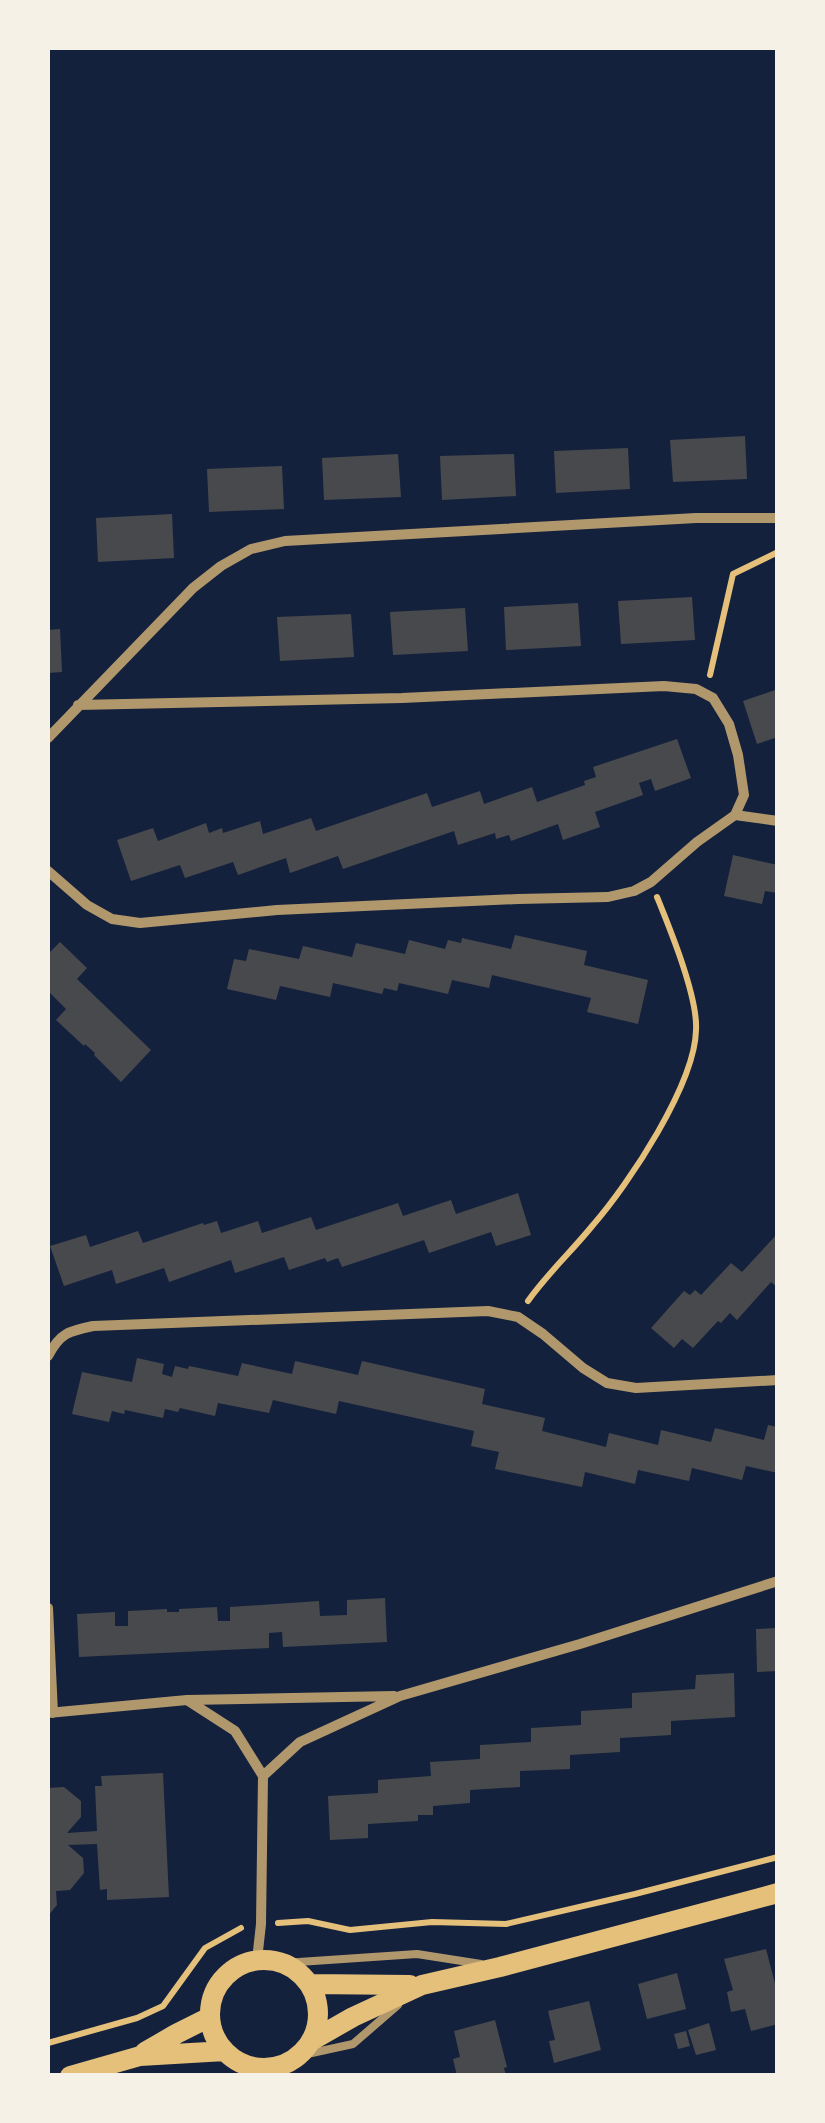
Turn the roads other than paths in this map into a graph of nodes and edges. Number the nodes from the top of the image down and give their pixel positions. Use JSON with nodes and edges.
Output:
{"nodes":[{"id":1,"x":778,"y":518,"type":"edge"},
{"id":2,"x":78,"y":705,"type":"junction"},
{"id":3,"x":48,"y":738,"type":"edge"},
{"id":4,"x":735,"y":815,"type":"junction"},
{"id":5,"x":778,"y":821,"type":"edge"},
{"id":6,"x":48,"y":872,"type":"edge"},
{"id":7,"x":48,"y":1356,"type":"edge"},
{"id":8,"x":778,"y":1380,"type":"edge"},
{"id":9,"x":778,"y":1581,"type":"edge"},
{"id":10,"x":48,"y":1608,"type":"edge"},
{"id":11,"x":400,"y":1696,"type":"junction"},
{"id":12,"x":186,"y":1700,"type":"junction"},
{"id":13,"x":50,"y":1713,"type":"edge"},
{"id":14,"x":263,"y":1776,"type":"junction"},
{"id":15,"x":778,"y":1893,"type":"edge"},
{"id":16,"x":257,"y":1960,"type":"junction"},
{"id":17,"x":284,"y":1963,"type":"junction"},
{"id":18,"x":500,"y":1967,"type":"junction"},
{"id":19,"x":310,"y":1984,"type":"junction"},
{"id":20,"x":422,"y":1985,"type":"junction"},
{"id":21,"x":210,"y":2017,"type":"junction"},
{"id":22,"x":305,"y":2048,"type":"junction"},
{"id":23,"x":225,"y":2051,"type":"junction"},
{"id":24,"x":140,"y":2056,"type":"junction"},
{"id":25,"x":254,"y":2071,"type":"edge"},
{"id":26,"x":70,"y":2076,"type":"edge"}],
"edges":[{"from":1,"to":2,"type":"street"},
{"from":2,"to":3,"type":"street"},
{"from":2,"to":4,"type":"street"},
{"from":4,"to":5,"type":"street"},
{"from":4,"to":6,"type":"street"},
{"from":7,"to":8,"type":"street"},
{"from":9,"to":11,"type":"street"},
{"from":10,"to":13,"type":"street"},
{"from":11,"to":12,"type":"street"},
{"from":11,"to":14,"type":"street"},
{"from":12,"to":13,"type":"street"},
{"from":12,"to":14,"type":"street"},
{"from":14,"to":16,"type":"street"},
{"from":15,"to":18,"type":"main road"},
{"from":16,"to":17,"type":"main road"},
{"from":16,"to":21,"type":"main road"},
{"from":17,"to":18,"type":"lane"},
{"from":17,"to":19,"type":"main road"},
{"from":18,"to":20,"type":"main road"},
{"from":19,"to":20,"type":"main road"},
{"from":19,"to":22,"type":"main road"},
{"from":20,"to":22,"type":"main road"},
{"from":21,"to":23,"type":"main road"},
{"from":21,"to":24,"type":"main road"},
{"from":22,"to":25,"type":"main road"},
{"from":23,"to":24,"type":"main road"},
{"from":23,"to":25,"type":"main road"},
{"from":24,"to":26,"type":"main road"}]}
